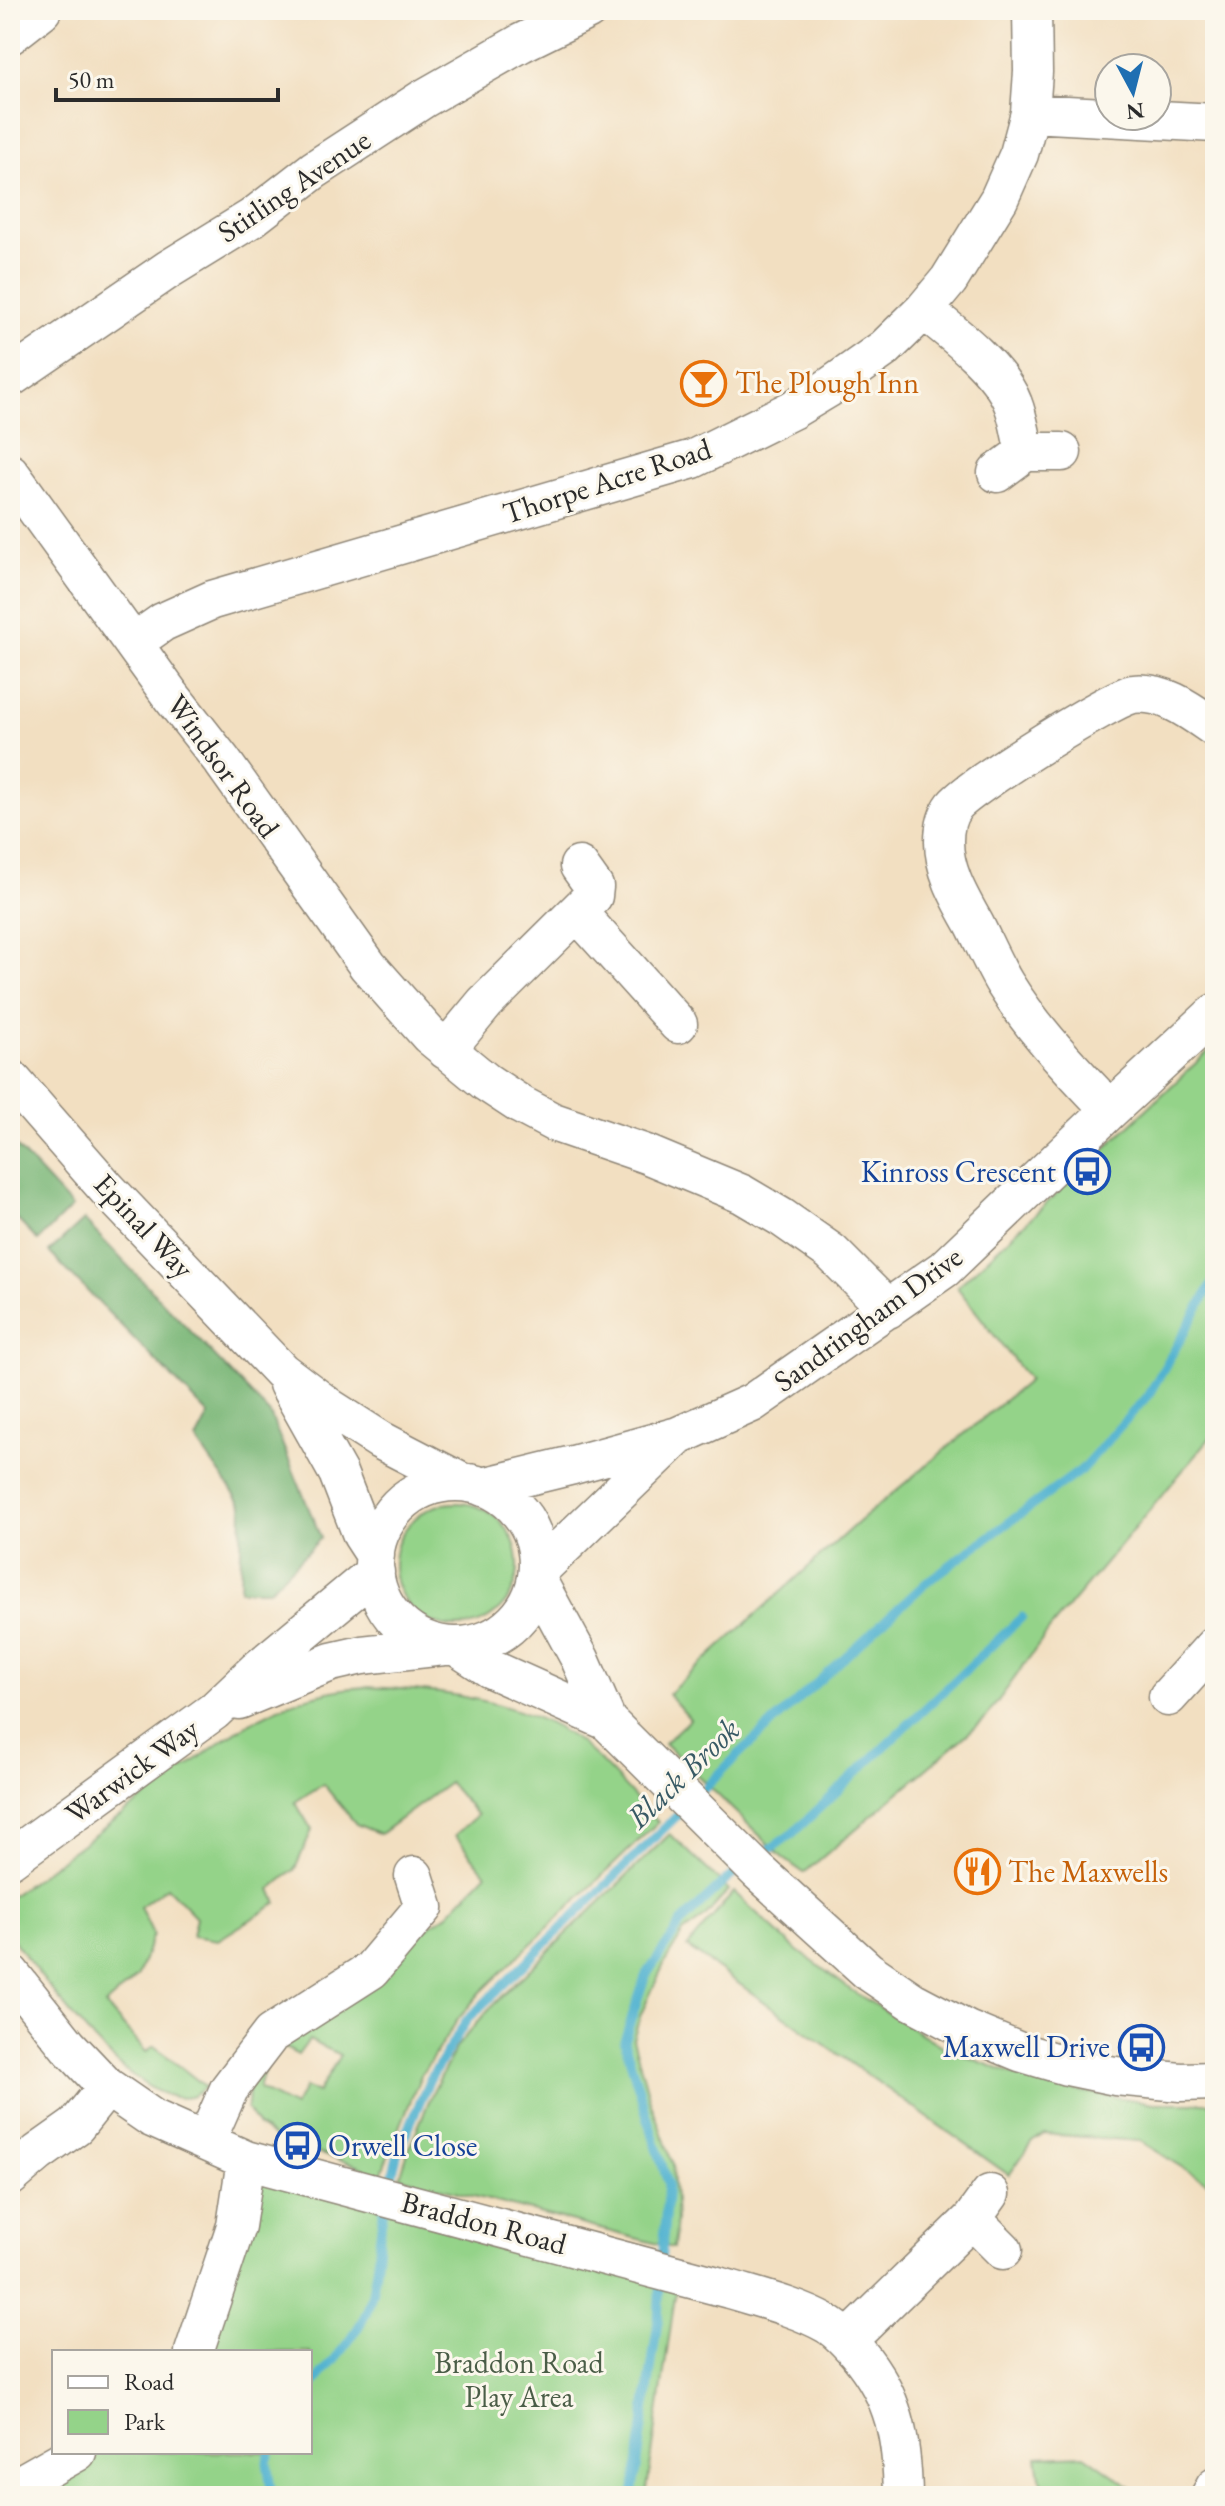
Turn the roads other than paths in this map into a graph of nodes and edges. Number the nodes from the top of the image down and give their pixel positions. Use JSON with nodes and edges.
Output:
{"nodes":[{"id":1,"x":42,"y":10,"type":"edge"},
{"id":2,"x":588,"y":10,"type":"edge"},
{"id":3,"x":1032,"y":10,"type":"edge"},
{"id":4,"x":10,"y":35,"type":"edge"},
{"id":5,"x":1030,"y":113,"type":"junction"},
{"id":6,"x":1215,"y":123,"type":"edge"},
{"id":7,"x":924,"y":310,"type":"junction"},
{"id":8,"x":10,"y":378,"type":"edge"},
{"id":9,"x":1028,"y":459,"type":"dead end"},
{"id":10,"x":10,"y":473,"type":"edge"},
{"id":11,"x":133,"y":643,"type":"junction"},
{"id":12,"x":1215,"y":728,"type":"edge"},
{"id":13,"x":1215,"y":1013,"type":"edge"},
{"id":14,"x":678,"y":1024,"type":"dead end"},
{"id":15,"x":446,"y":1050,"type":"junction"},
{"id":16,"x":10,"y":1078,"type":"edge"},
{"id":17,"x":1110,"y":1110,"type":"junction"},
{"id":18,"x":888,"y":1309,"type":"junction"},
{"id":19,"x":281,"y":1371,"type":"junction"},
{"id":20,"x":678,"y":1436,"type":"junction"},
{"id":21,"x":472,"y":1484,"type":"junction"},
{"id":22,"x":375,"y":1563,"type":"junction"},
{"id":23,"x":537,"y":1575,"type":"junction"},
{"id":24,"x":451,"y":1646,"type":"junction"},
{"id":25,"x":1210,"y":1659,"type":"edge"},
{"id":26,"x":1168,"y":1697,"type":"dead end"},
{"id":27,"x":214,"y":1711,"type":"junction"},
{"id":28,"x":607,"y":1721,"type":"junction"},
{"id":29,"x":10,"y":1859,"type":"edge"},
{"id":30,"x":414,"y":1876,"type":"dead end"},
{"id":31,"x":10,"y":1973,"type":"edge"},
{"id":32,"x":1215,"y":2081,"type":"edge"},
{"id":33,"x":107,"y":2087,"type":"junction"},
{"id":34,"x":206,"y":2141,"type":"junction"},
{"id":35,"x":246,"y":2160,"type":"junction"},
{"id":36,"x":10,"y":2177,"type":"edge"},
{"id":37,"x":1003,"y":2250,"type":"dead end"},
{"id":38,"x":847,"y":2341,"type":"junction"},
{"id":39,"x":195,"y":2350,"type":"edge"},
{"id":40,"x":73,"y":2454,"type":"edge"},
{"id":41,"x":1215,"y":2487,"type":"edge"},
{"id":42,"x":10,"y":2490,"type":"edge"},
{"id":43,"x":903,"y":2496,"type":"edge"},
{"id":44,"x":1210,"y":2496,"type":"edge"}],
"edges":[{"from":1,"to":4,"type":"street"},
{"from":2,"to":8,"type":"street","name":"Stirling Avenue"},
{"from":3,"to":5,"type":"street","name":"Thorpe Acre Road"},
{"from":5,"to":6,"type":"street"},
{"from":5,"to":7,"type":"street","name":"Thorpe Acre Road"},
{"from":7,"to":9,"type":"street"},
{"from":7,"to":11,"type":"street","name":"Thorpe Acre Road"},
{"from":10,"to":11,"type":"street","name":"Windsor Road"},
{"from":11,"to":15,"type":"street","name":"Windsor Road"},
{"from":12,"to":17,"type":"street"},
{"from":13,"to":17,"type":"street","name":"Sandringham Drive"},
{"from":14,"to":15,"type":"street"},
{"from":15,"to":18,"type":"street","name":"Windsor Road"},
{"from":16,"to":19,"type":"street","name":"Epinal Way"},
{"from":17,"to":18,"type":"street","name":"Sandringham Drive"},
{"from":18,"to":20,"type":"street","name":"Sandringham Drive"},
{"from":19,"to":21,"type":"street","name":"Epinal Way"},
{"from":19,"to":22,"type":"street","name":"Epinal Way"},
{"from":20,"to":21,"type":"street","name":"Sandringham Drive"},
{"from":20,"to":23,"type":"street","name":"Sandringham Drive"},
{"from":21,"to":22,"type":"street"},
{"from":21,"to":23,"type":"street"},
{"from":22,"to":24,"type":"street"},
{"from":22,"to":27,"type":"street","name":"Warwick Way"},
{"from":23,"to":24,"type":"street"},
{"from":23,"to":28,"type":"street"},
{"from":24,"to":27,"type":"street","name":"Warwick Way"},
{"from":24,"to":28,"type":"street"},
{"from":25,"to":26,"type":"street"},
{"from":27,"to":29,"type":"street","name":"Warwick Way"},
{"from":28,"to":32,"type":"street"},
{"from":30,"to":34,"type":"street"},
{"from":31,"to":33,"type":"street","name":"Braddon Road"},
{"from":33,"to":34,"type":"street","name":"Braddon Road"},
{"from":33,"to":36,"type":"street"},
{"from":34,"to":35,"type":"street","name":"Braddon Road"},
{"from":35,"to":38,"type":"street","name":"Braddon Road"},
{"from":35,"to":39,"type":"street"},
{"from":37,"to":38,"type":"street"},
{"from":38,"to":43,"type":"street","name":"Braddon Road"},
{"from":40,"to":42,"type":"street"},
{"from":41,"to":44,"type":"street"}]}
